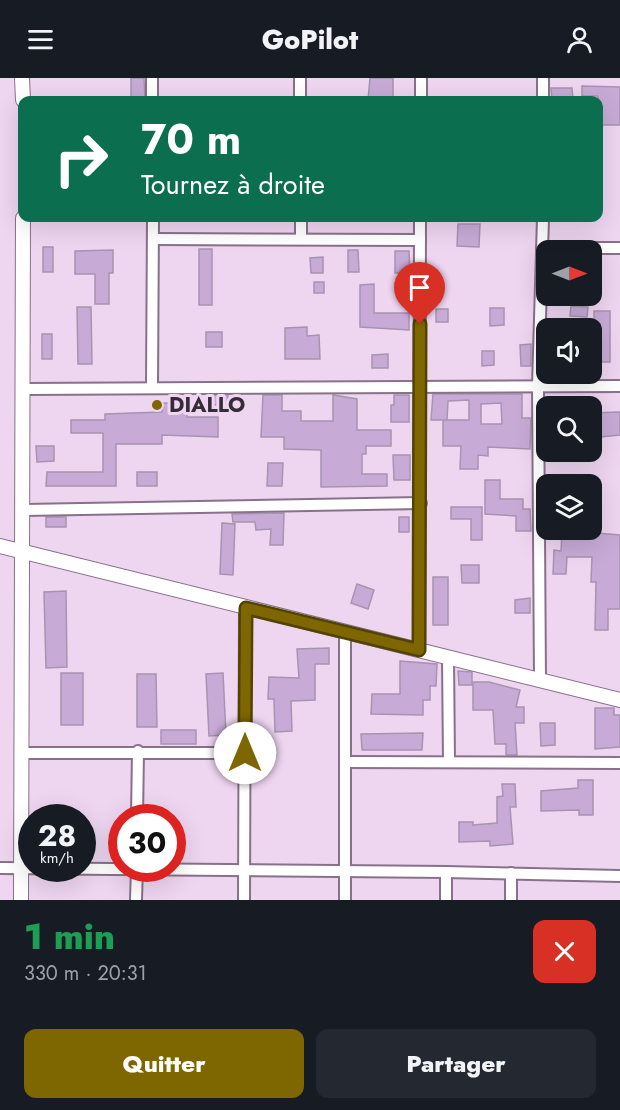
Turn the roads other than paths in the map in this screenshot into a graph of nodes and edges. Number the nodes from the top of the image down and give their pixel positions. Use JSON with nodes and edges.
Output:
{"nodes":[{"id":1,"x":22,"y":78,"type":"edge"},
{"id":2,"x":152,"y":78,"type":"edge"},
{"id":3,"x":300,"y":78,"type":"edge"},
{"id":4,"x":421,"y":78,"type":"edge"},
{"id":5,"x":543,"y":78,"type":"edge"},
{"id":6,"x":22,"y":96,"type":"edge"},
{"id":7,"x":152,"y":96,"type":"edge"},
{"id":8,"x":300,"y":96,"type":"edge"},
{"id":9,"x":421,"y":96,"type":"edge"},
{"id":10,"x":543,"y":96,"type":"edge"},
{"id":11,"x":23,"y":222,"type":"edge"},
{"id":12,"x":153,"y":222,"type":"edge"},
{"id":13,"x":301,"y":222,"type":"edge"},
{"id":14,"x":420,"y":222,"type":"edge"},
{"id":15,"x":543,"y":222,"type":"edge"},
{"id":16,"x":154,"y":239,"type":"junction"},
{"id":17,"x":301,"y":239,"type":"junction"},
{"id":18,"x":420,"y":240,"type":"junction"},
{"id":19,"x":542,"y":240,"type":"edge"},
{"id":20,"x":602,"y":248,"type":"edge"},
{"id":21,"x":620,"y":248,"type":"edge"},
{"id":22,"x":540,"y":306,"type":"edge"},
{"id":23,"x":538,"y":386,"type":"junction"},
{"id":24,"x":620,"y":386,"type":"edge"},
{"id":25,"x":152,"y":387,"type":"junction"},
{"id":26,"x":420,"y":388,"type":"junction"},
{"id":27,"x":25,"y":389,"type":"junction"},
{"id":28,"x":421,"y":503,"type":"junction"},
{"id":29,"x":24,"y":510,"type":"junction"},
{"id":30,"x":0,"y":546,"type":"edge"},
{"id":31,"x":22,"y":552,"type":"junction"},
{"id":32,"x":246,"y":608,"type":"junction"},
{"id":33,"x":345,"y":633,"type":"junction"},
{"id":34,"x":419,"y":650,"type":"junction"},
{"id":35,"x":448,"y":657,"type":"junction"},
{"id":36,"x":540,"y":680,"type":"junction"},
{"id":37,"x":620,"y":700,"type":"edge"},
{"id":38,"x":138,"y":751,"type":"junction"},
{"id":39,"x":23,"y":753,"type":"junction"},
{"id":40,"x":245,"y":753,"type":"junction"},
{"id":41,"x":346,"y":762,"type":"junction"},
{"id":42,"x":450,"y":762,"type":"junction"},
{"id":43,"x":620,"y":763,"type":"edge"},
{"id":44,"x":22,"y":804,"type":"edge"},
{"id":45,"x":137,"y":804,"type":"edge"},
{"id":46,"x":0,"y":868,"type":"edge"},
{"id":47,"x":18,"y":868,"type":"edge"},
{"id":48,"x":186,"y":869,"type":"edge"},
{"id":49,"x":245,"y":870,"type":"junction"},
{"id":50,"x":345,"y":871,"type":"junction"},
{"id":51,"x":446,"y":872,"type":"junction"},
{"id":52,"x":511,"y":873,"type":"junction"},
{"id":53,"x":620,"y":876,"type":"edge"},
{"id":54,"x":21,"y":882,"type":"edge"},
{"id":55,"x":137,"y":882,"type":"edge"},
{"id":56,"x":21,"y":900,"type":"edge"},
{"id":57,"x":136,"y":900,"type":"edge"},
{"id":58,"x":244,"y":900,"type":"edge"},
{"id":59,"x":345,"y":900,"type":"edge"},
{"id":60,"x":446,"y":900,"type":"edge"},
{"id":61,"x":511,"y":900,"type":"edge"}],
"edges":[{"from":1,"to":6,"type":"street"},
{"from":2,"to":7,"type":"street"},
{"from":3,"to":8,"type":"street"},
{"from":4,"to":9,"type":"street"},
{"from":5,"to":10,"type":"street"},
{"from":11,"to":27,"type":"street"},
{"from":12,"to":16,"type":"street"},
{"from":13,"to":17,"type":"street"},
{"from":14,"to":18,"type":"street"},
{"from":15,"to":19,"type":"street"},
{"from":16,"to":17,"type":"street"},
{"from":16,"to":25,"type":"street"},
{"from":17,"to":18,"type":"street"},
{"from":18,"to":26,"type":"street"},
{"from":20,"to":21,"type":"street"},
{"from":22,"to":23,"type":"street"},
{"from":23,"to":24,"type":"street"},
{"from":23,"to":26,"type":"street"},
{"from":23,"to":36,"type":"street"},
{"from":25,"to":26,"type":"street"},
{"from":25,"to":27,"type":"street"},
{"from":26,"to":28,"type":"street"},
{"from":27,"to":29,"type":"street"},
{"from":28,"to":29,"type":"street"},
{"from":28,"to":34,"type":"street"},
{"from":29,"to":31,"type":"street"},
{"from":30,"to":31,"type":"street"},
{"from":31,"to":32,"type":"street"},
{"from":31,"to":39,"type":"street"},
{"from":32,"to":33,"type":"street"},
{"from":32,"to":40,"type":"street"},
{"from":33,"to":34,"type":"street"},
{"from":33,"to":41,"type":"street"},
{"from":34,"to":35,"type":"street"},
{"from":35,"to":36,"type":"street"},
{"from":35,"to":42,"type":"street"},
{"from":36,"to":37,"type":"street"},
{"from":38,"to":39,"type":"street"},
{"from":38,"to":40,"type":"street"},
{"from":38,"to":45,"type":"street"},
{"from":39,"to":44,"type":"street"},
{"from":40,"to":49,"type":"street"},
{"from":41,"to":42,"type":"street"},
{"from":41,"to":50,"type":"street"},
{"from":42,"to":43,"type":"street"},
{"from":46,"to":47,"type":"street"},
{"from":48,"to":49,"type":"street"},
{"from":49,"to":50,"type":"street"},
{"from":49,"to":58,"type":"street"},
{"from":50,"to":51,"type":"street"},
{"from":50,"to":59,"type":"street"},
{"from":51,"to":52,"type":"street"},
{"from":51,"to":60,"type":"street"},
{"from":52,"to":53,"type":"street"},
{"from":52,"to":61,"type":"street"},
{"from":54,"to":56,"type":"street"},
{"from":55,"to":57,"type":"street"}]}
